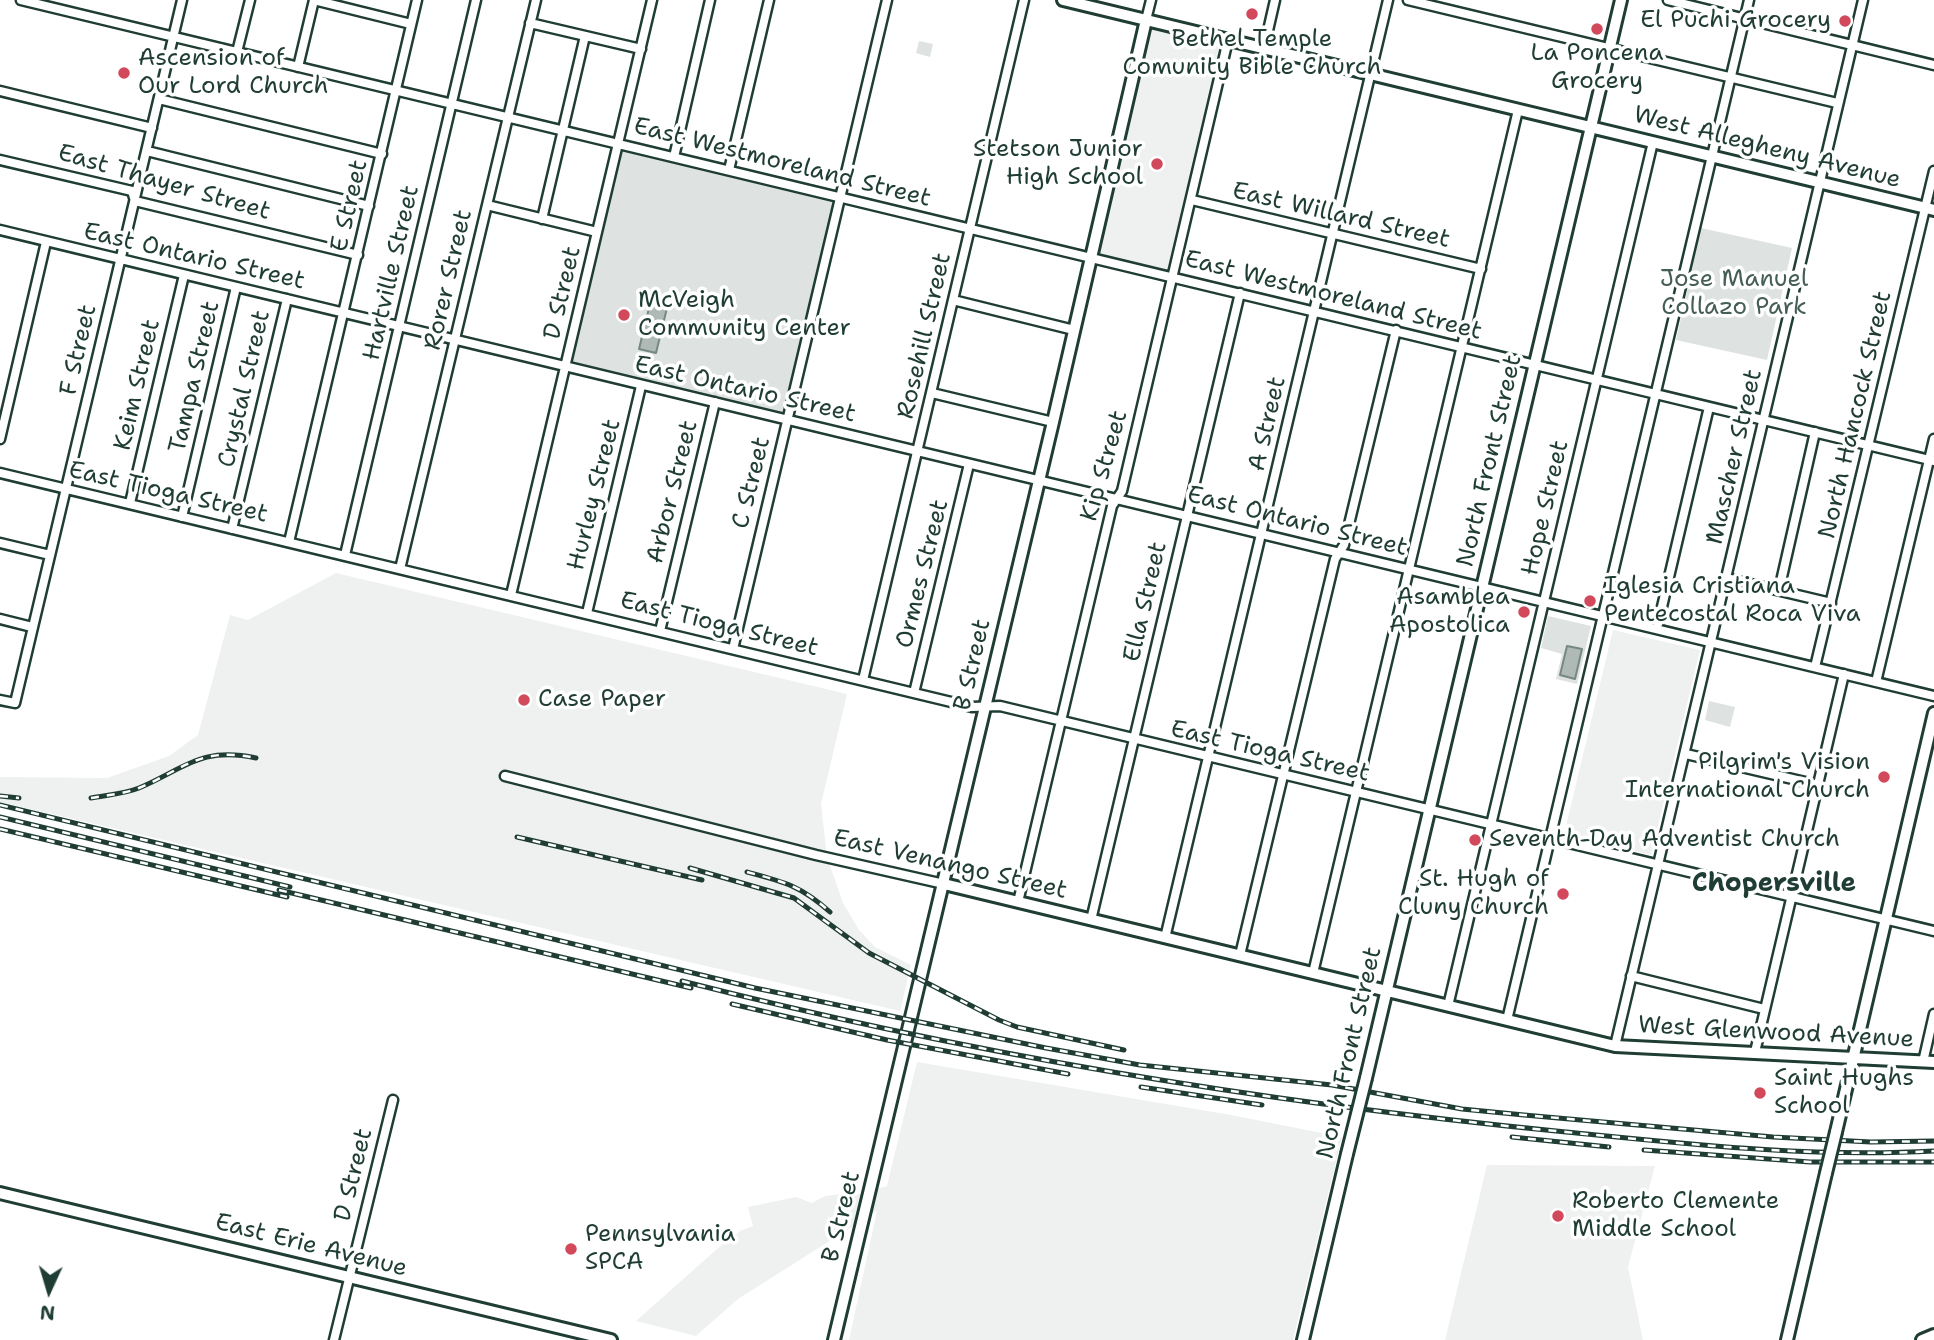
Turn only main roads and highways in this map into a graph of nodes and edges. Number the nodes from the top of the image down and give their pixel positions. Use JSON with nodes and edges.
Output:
{"nodes":[{"id":1,"x":1063,"y":0,"type":"edge"},
{"id":2,"x":1621,"y":0,"type":"edge"},
{"id":3,"x":1146,"y":20,"type":"junction"},
{"id":4,"x":1591,"y":127,"type":"junction"},
{"id":5,"x":1930,"y":209,"type":"edge"},
{"id":6,"x":1934,"y":713,"type":"edge"},
{"id":7,"x":943,"y":884,"type":"junction"},
{"id":8,"x":1386,"y":990,"type":"junction"},
{"id":9,"x":1507,"y":1020,"type":"joint"},
{"id":10,"x":1853,"y":1058,"type":"junction"},
{"id":11,"x":1928,"y":1062,"type":"edge"},
{"id":12,"x":0,"y":1193,"type":"edge"},
{"id":13,"x":1934,"y":1335,"type":"edge"},
{"id":14,"x":611,"y":1340,"type":"edge"},
{"id":15,"x":834,"y":1340,"type":"edge"},
{"id":16,"x":1303,"y":1340,"type":"edge"},
{"id":17,"x":1787,"y":1340,"type":"edge"},
{"id":18,"x":1922,"y":1340,"type":"edge"}],
"edges":[{"from":1,"to":3,"type":"main road","name":"West Allegheny Avenue"},
{"from":2,"to":4,"type":"main road","name":"North Front Street"},
{"from":3,"to":4,"type":"main road","name":"West Allegheny Avenue"},
{"from":3,"to":7,"type":"main road","name":"B Street"},
{"from":4,"to":5,"type":"main road","name":"West Allegheny Avenue"},
{"from":4,"to":8,"type":"main road","name":"North Front Street"},
{"from":6,"to":10,"type":"main road"},
{"from":7,"to":8,"type":"main road","name":"East Venango Street"},
{"from":7,"to":15,"type":"main road","name":"B Street"},
{"from":8,"to":9,"type":"main road","name":"East Venango Street"},
{"from":8,"to":16,"type":"main road","name":"North Front Street","bridge":true},
{"from":9,"to":10,"type":"main road","name":"West Glenwood Avenue"},
{"from":10,"to":11,"type":"main road","name":"West Glenwood Avenue"},
{"from":10,"to":17,"type":"main road","bridge":true},
{"from":12,"to":14,"type":"main road","name":"East Erie Avenue"},
{"from":13,"to":18,"type":"main road"}]}
